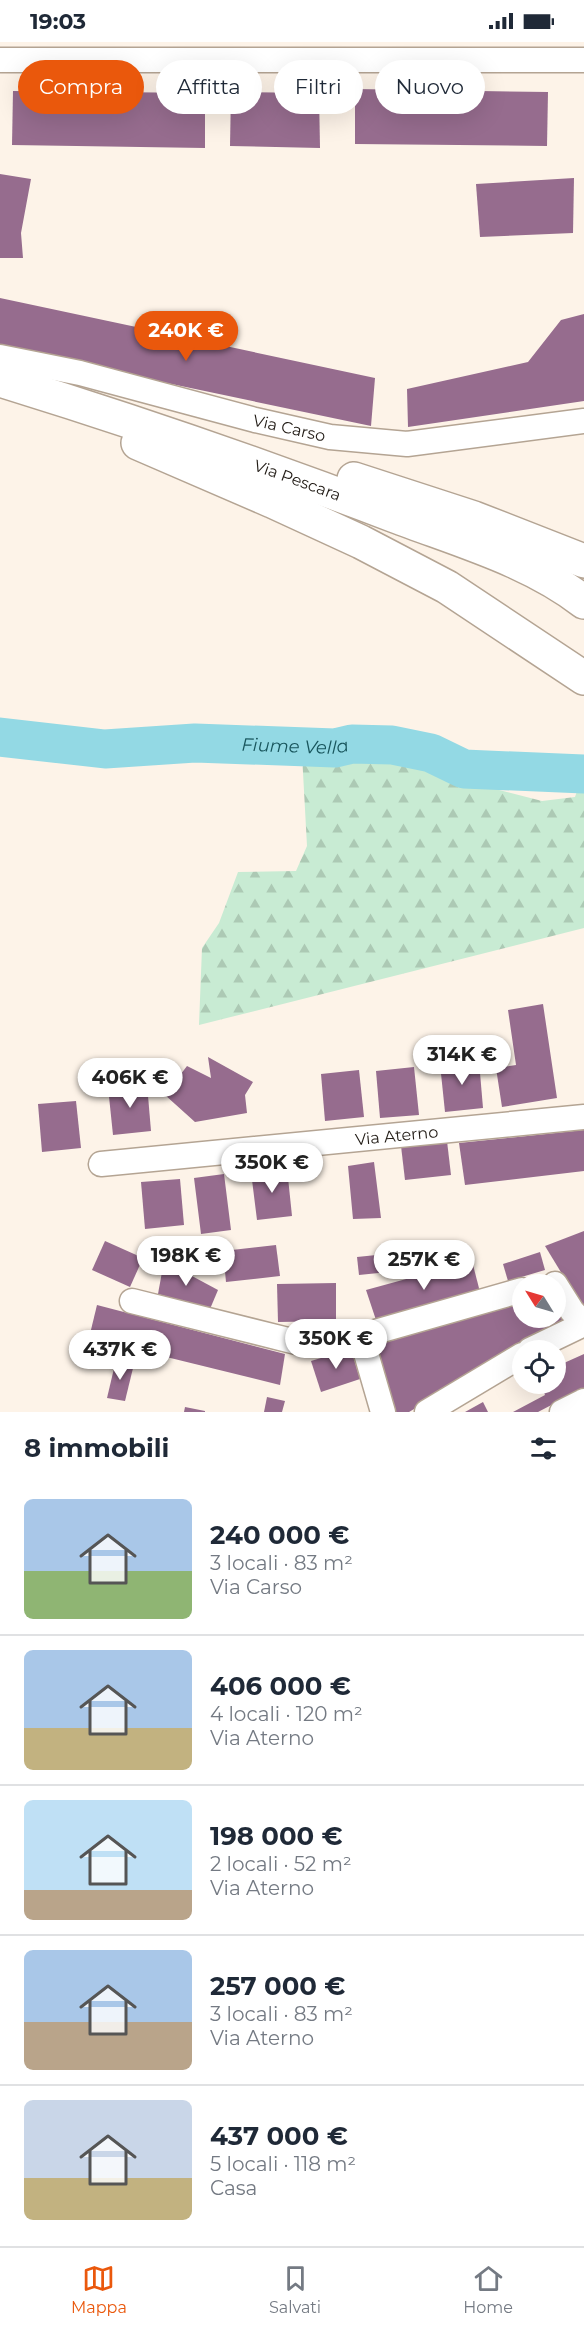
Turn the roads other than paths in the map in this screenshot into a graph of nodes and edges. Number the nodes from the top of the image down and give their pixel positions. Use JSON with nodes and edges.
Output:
{"nodes":[{"id":1,"x":523,"y":51,"type":"edge"},
{"id":2,"x":0,"y":60,"type":"edge"},
{"id":3,"x":584,"y":60,"type":"edge"},
{"id":4,"x":0,"y":357,"type":"edge"},
{"id":5,"x":0,"y":380,"type":"edge"},
{"id":6,"x":88,"y":407,"type":"junction"},
{"id":7,"x":584,"y":421,"type":"edge"},
{"id":8,"x":255,"y":463,"type":"junction"},
{"id":9,"x":584,"y":561,"type":"edge"},
{"id":10,"x":584,"y":602,"type":"edge"},
{"id":11,"x":584,"y":678,"type":"edge"},
{"id":12,"x":584,"y":1117,"type":"edge"},
{"id":13,"x":100,"y":1164,"type":"dead end"},
{"id":14,"x":512,"y":1293,"type":"edge"},
{"id":15,"x":132,"y":1301,"type":"dead end"},
{"id":16,"x":566,"y":1301,"type":"edge"},
{"id":17,"x":584,"y":1324,"type":"edge"},
{"id":18,"x":361,"y":1336,"type":"junction"},
{"id":19,"x":551,"y":1340,"type":"edge"},
{"id":20,"x":512,"y":1361,"type":"edge"},
{"id":21,"x":584,"y":1401,"type":"edge"},
{"id":22,"x":383,"y":1412,"type":"edge"},
{"id":23,"x":427,"y":1412,"type":"edge"},
{"id":24,"x":562,"y":1412,"type":"edge"}],
"edges":[{"from":1,"to":2,"type":"street"},
{"from":1,"to":3,"type":"street"},
{"from":4,"to":7,"type":"street","name":"Via Carso"},
{"from":5,"to":6,"type":"street","name":"Via Pescara"},
{"from":6,"to":8,"type":"street","name":"Via Pescara"},
{"from":6,"to":11,"type":"street"},
{"from":8,"to":9,"type":"street"},
{"from":8,"to":10,"type":"street","name":"Via Pescara"},
{"from":12,"to":13,"type":"street","name":"Via Aterno"},
{"from":14,"to":18,"type":"street"},
{"from":15,"to":18,"type":"street"},
{"from":16,"to":17,"type":"street"},
{"from":17,"to":19,"type":"street"},
{"from":18,"to":22,"type":"street"},
{"from":20,"to":23,"type":"street"},
{"from":21,"to":24,"type":"street"}]}
